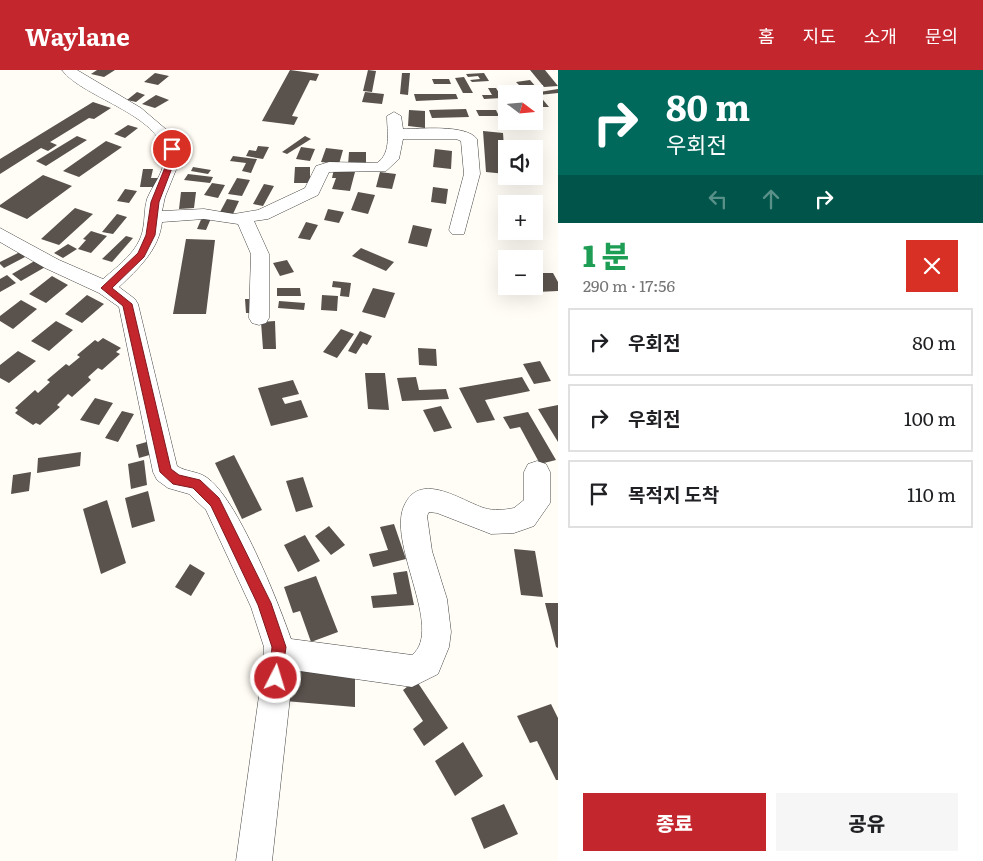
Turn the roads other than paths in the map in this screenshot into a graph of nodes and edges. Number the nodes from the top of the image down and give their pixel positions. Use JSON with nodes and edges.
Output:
{"nodes":[{"id":1,"x":69,"y":70,"type":"edge"},
{"id":2,"x":394,"y":116,"type":"dead end"},
{"id":3,"x":395,"y":134,"type":"junction"},
{"id":4,"x":153,"y":216,"type":"junction"},
{"id":5,"x":244,"y":218,"type":"junction"},
{"id":6,"x":458,"y":230,"type":"dead end"},
{"id":7,"x":0,"y":234,"type":"edge"},
{"id":8,"x":106,"y":288,"type":"junction"},
{"id":9,"x":259,"y":318,"type":"dead end"},
{"id":10,"x":537,"y":472,"type":"dead end"},
{"id":11,"x":279,"y":653,"type":"junction"},
{"id":12,"x":254,"y":861,"type":"edge"}],
"edges":[{"from":1,"to":4,"type":"street"},
{"from":2,"to":3,"type":"street"},
{"from":3,"to":5,"type":"street"},
{"from":3,"to":6,"type":"street"},
{"from":4,"to":5,"type":"street"},
{"from":4,"to":8,"type":"street"},
{"from":5,"to":9,"type":"street"},
{"from":7,"to":8,"type":"street"},
{"from":8,"to":11,"type":"street"},
{"from":10,"to":11,"type":"street"},
{"from":11,"to":12,"type":"street"}]}
